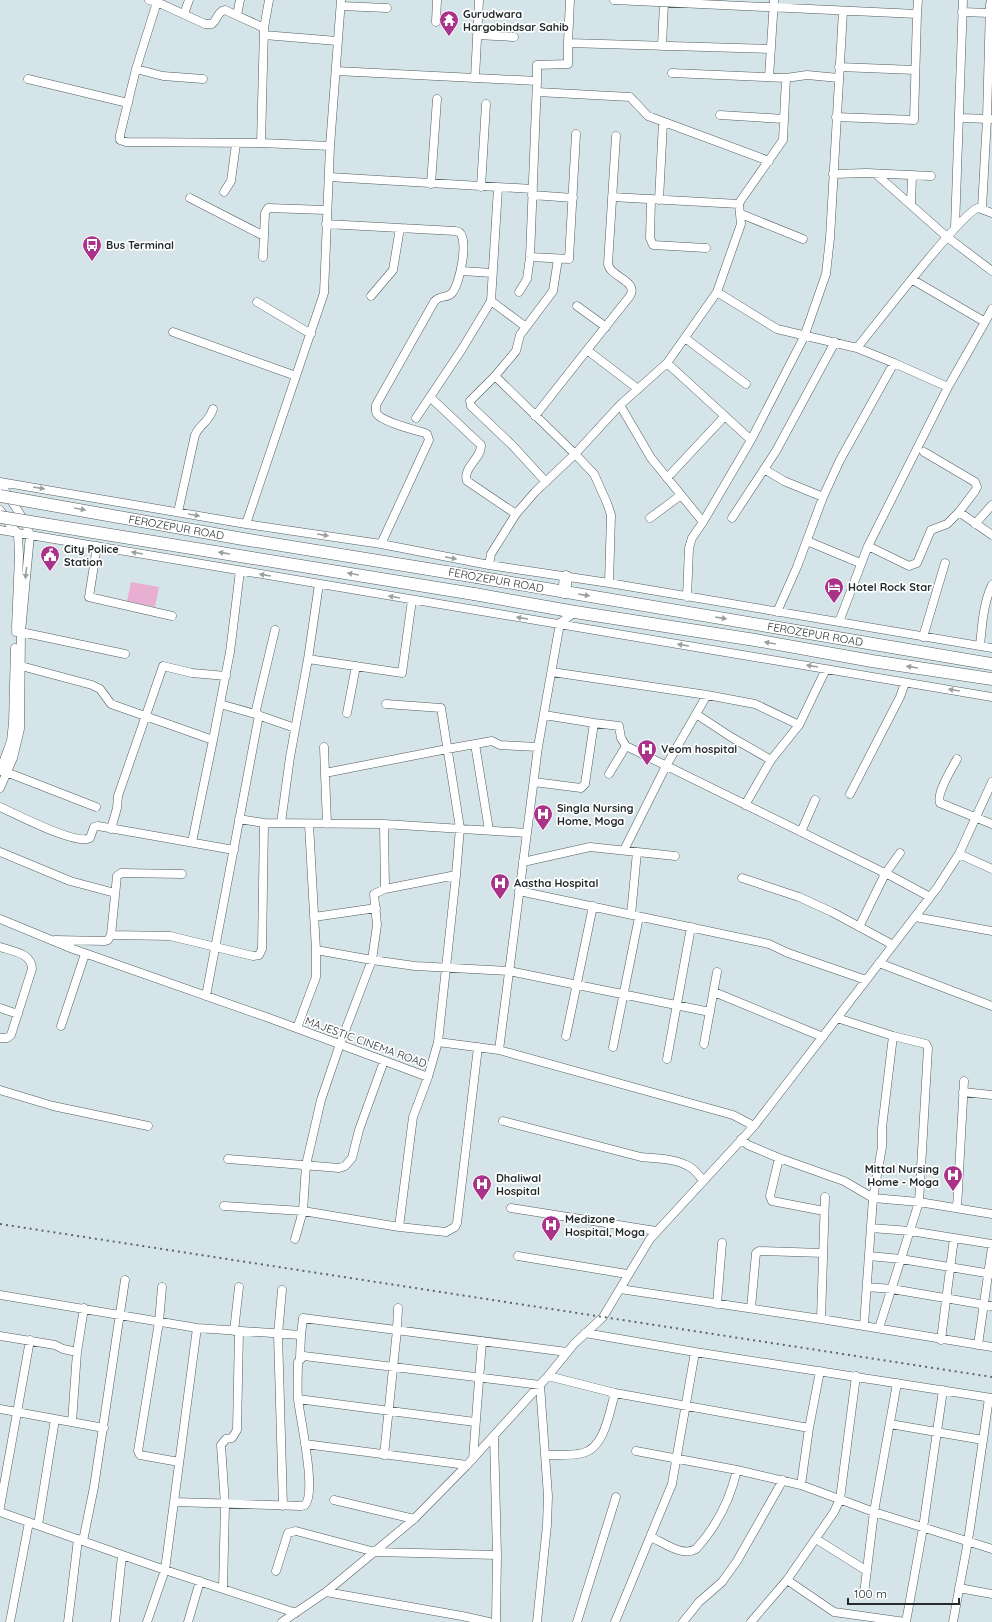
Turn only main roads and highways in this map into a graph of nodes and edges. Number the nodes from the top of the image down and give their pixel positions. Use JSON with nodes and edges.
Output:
{"nodes":[{"id":1,"x":0,"y":496,"type":"edge"},
{"id":2,"x":0,"y":517,"type":"edge"},
{"id":3,"x":566,"y":577,"type":"road end"},
{"id":4,"x":564,"y":592,"type":"junction"},
{"id":5,"x":992,"y":664,"type":"edge"},
{"id":6,"x":992,"y":679,"type":"edge"}],
"edges":[{"from":1,"to":4,"type":"highway","name":"FEROZEPUR ROAD","one_way":true,"bridge":true},
{"from":6,"to":2,"type":"highway","name":"FEROZEPUR ROAD","one_way":true,"bridge":true},
{"from":3,"to":4,"type":"highway"},
{"from":4,"to":5,"type":"highway","name":"FEROZEPUR ROAD","one_way":true}]}
